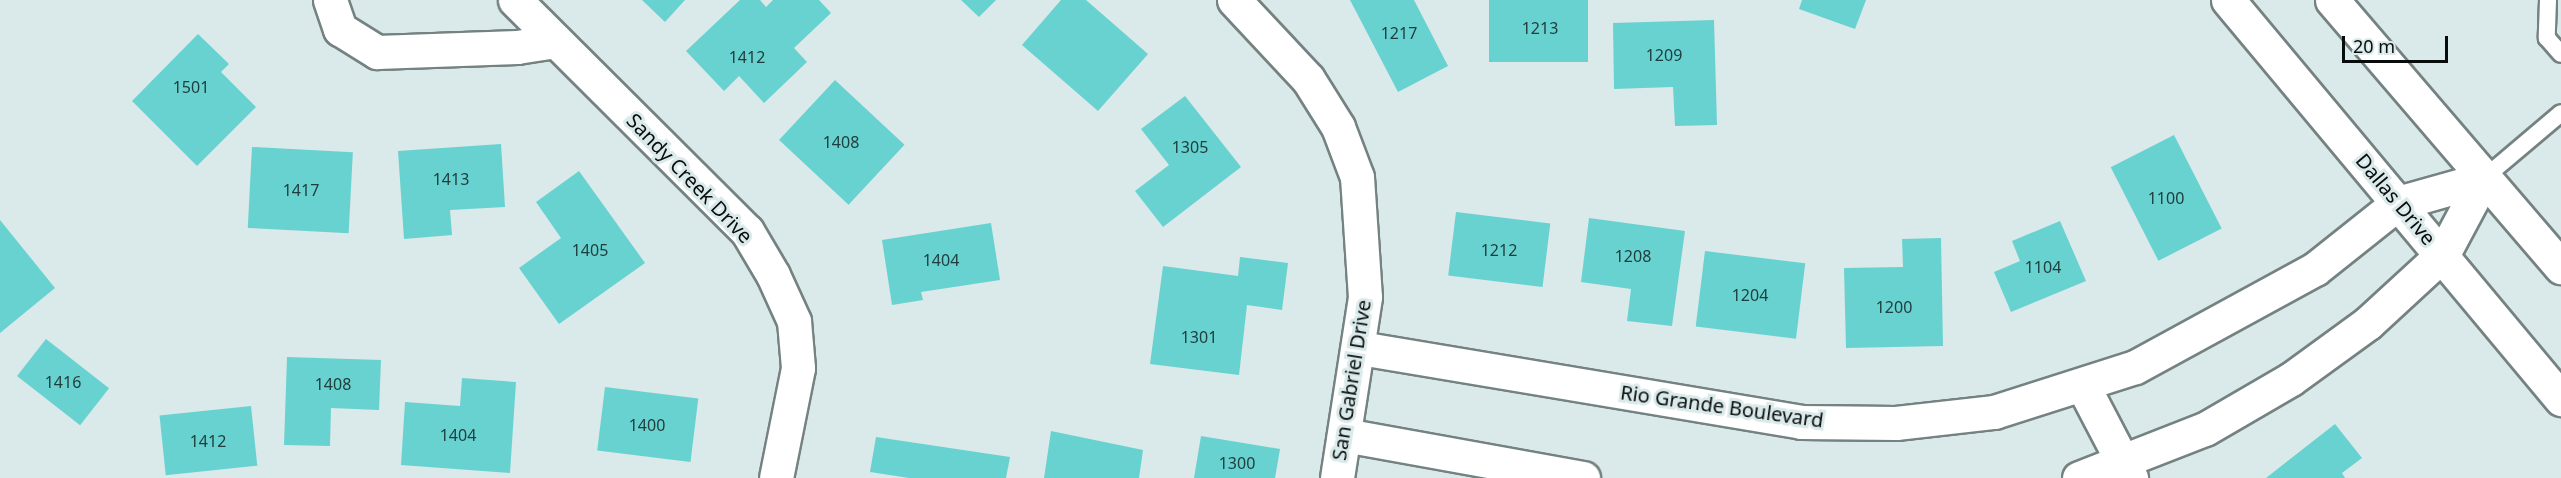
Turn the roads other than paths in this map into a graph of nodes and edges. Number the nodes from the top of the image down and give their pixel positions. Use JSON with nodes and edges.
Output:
{"nodes":[{"id":1,"x":330,"y":0,"type":"edge"},
{"id":2,"x":515,"y":0,"type":"edge"},
{"id":3,"x":1234,"y":0,"type":"edge"},
{"id":4,"x":2228,"y":0,"type":"edge"},
{"id":5,"x":2332,"y":0,"type":"edge"},
{"id":6,"x":2548,"y":0,"type":"edge"},
{"id":7,"x":553,"y":40,"type":"junction"},
{"id":8,"x":2561,"y":54,"type":"edge"},
{"id":9,"x":2561,"y":113,"type":"edge"},
{"id":10,"x":2483,"y":179,"type":"junction"},
{"id":11,"x":2398,"y":203,"type":"junction"},
{"id":12,"x":2443,"y":254,"type":"junction"},
{"id":13,"x":2561,"y":267,"type":"edge"},
{"id":14,"x":1360,"y":348,"type":"junction"},
{"id":15,"x":2083,"y":386,"type":"junction"},
{"id":16,"x":2561,"y":399,"type":"edge"},
{"id":17,"x":1344,"y":435,"type":"junction"},
{"id":18,"x":2125,"y":471,"type":"edge"},
{"id":19,"x":776,"y":478,"type":"edge"},
{"id":20,"x":1336,"y":478,"type":"edge"},
{"id":21,"x":1583,"y":478,"type":"edge"},
{"id":22,"x":2079,"y":478,"type":"edge"}],
"edges":[{"from":1,"to":7,"type":"street"},
{"from":2,"to":7,"type":"street","name":"Sandy Creek Drive"},
{"from":3,"to":14,"type":"street","name":"San Gabriel Drive"},
{"from":4,"to":11,"type":"street","name":"Dallas Drive"},
{"from":5,"to":10,"type":"street"},
{"from":6,"to":8,"type":"lane"},
{"from":7,"to":19,"type":"street","name":"Sandy Creek Drive"},
{"from":9,"to":10,"type":"lane"},
{"from":10,"to":11,"type":"street","name":"Rio Grande Boulevard"},
{"from":10,"to":12,"type":"street"},
{"from":10,"to":13,"type":"street"},
{"from":11,"to":12,"type":"street","name":"Dallas Drive"},
{"from":11,"to":15,"type":"street","name":"Rio Grande Boulevard"},
{"from":12,"to":16,"type":"street","name":"Dallas Drive"},
{"from":12,"to":18,"type":"street"},
{"from":14,"to":15,"type":"street","name":"Rio Grande Boulevard"},
{"from":14,"to":17,"type":"street","name":"San Gabriel Drive"},
{"from":15,"to":18,"type":"street"},
{"from":17,"to":20,"type":"street","name":"San Gabriel Drive"},
{"from":17,"to":21,"type":"street"},
{"from":18,"to":22,"type":"street"}]}
